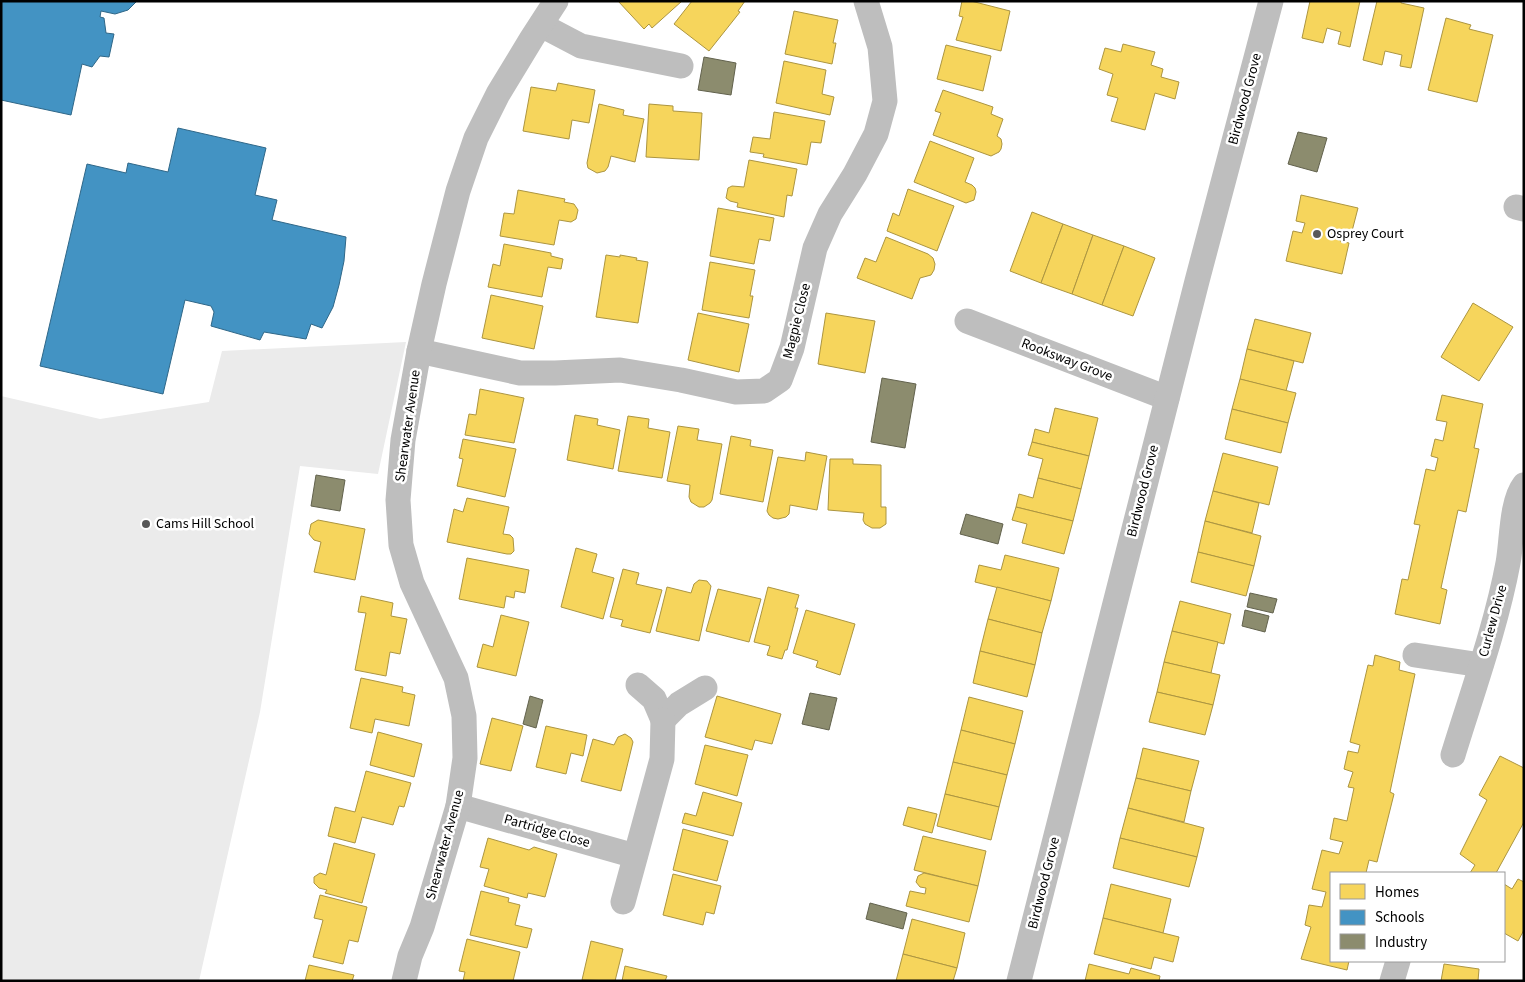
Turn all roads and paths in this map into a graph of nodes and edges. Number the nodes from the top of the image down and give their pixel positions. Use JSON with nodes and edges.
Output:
{"nodes":[{"id":1,"x":556,"y":1,"type":"edge"},
{"id":2,"x":866,"y":1,"type":"edge"},
{"id":3,"x":1271,"y":1,"type":"edge"},
{"id":4,"x":541,"y":25,"type":"junction"},
{"id":5,"x":681,"y":66,"type":"dead end"},
{"id":6,"x":967,"y":321,"type":"dead end"},
{"id":7,"x":419,"y":351,"type":"junction"},
{"id":8,"x":1167,"y":398,"type":"junction"},
{"id":9,"x":1524,"y":485,"type":"edge"},
{"id":10,"x":1415,"y":655,"type":"dead end"},
{"id":11,"x":1481,"y":665,"type":"junction"},
{"id":12,"x":638,"y":685,"type":"dead end"},
{"id":13,"x":705,"y":688,"type":"dead end"},
{"id":14,"x":663,"y":720,"type":"junction"},
{"id":15,"x":1453,"y":755,"type":"dead end"},
{"id":16,"x":458,"y":806,"type":"junction"},
{"id":17,"x":635,"y":856,"type":"junction"},
{"id":18,"x":623,"y":902,"type":"dead end"},
{"id":19,"x":1398,"y":962,"type":"edge"},
{"id":20,"x":404,"y":981,"type":"edge"},
{"id":21,"x":1019,"y":981,"type":"edge"},
{"id":22,"x":1392,"y":981,"type":"edge"}],
"edges":[{"from":1,"to":4,"type":"street","name":"Shearwater Avenue"},
{"from":2,"to":7,"type":"street","name":"Magpie Close"},
{"from":3,"to":8,"type":"street","name":"Birdwood Grove"},
{"from":4,"to":5,"type":"street"},
{"from":4,"to":7,"type":"street","name":"Shearwater Avenue"},
{"from":6,"to":8,"type":"street","name":"Rooksway Grove"},
{"from":7,"to":16,"type":"street","name":"Shearwater Avenue"},
{"from":8,"to":21,"type":"street","name":"Birdwood Grove"},
{"from":9,"to":11,"type":"street","name":"Curlew Drive"},
{"from":10,"to":11,"type":"street"},
{"from":11,"to":15,"type":"street","name":"Curlew Drive"},
{"from":12,"to":14,"type":"street"},
{"from":13,"to":14,"type":"street"},
{"from":14,"to":17,"type":"street"},
{"from":16,"to":17,"type":"street","name":"Partridge Close"},
{"from":16,"to":20,"type":"street","name":"Shearwater Avenue"},
{"from":17,"to":18,"type":"street"},
{"from":19,"to":22,"type":"street"}]}
